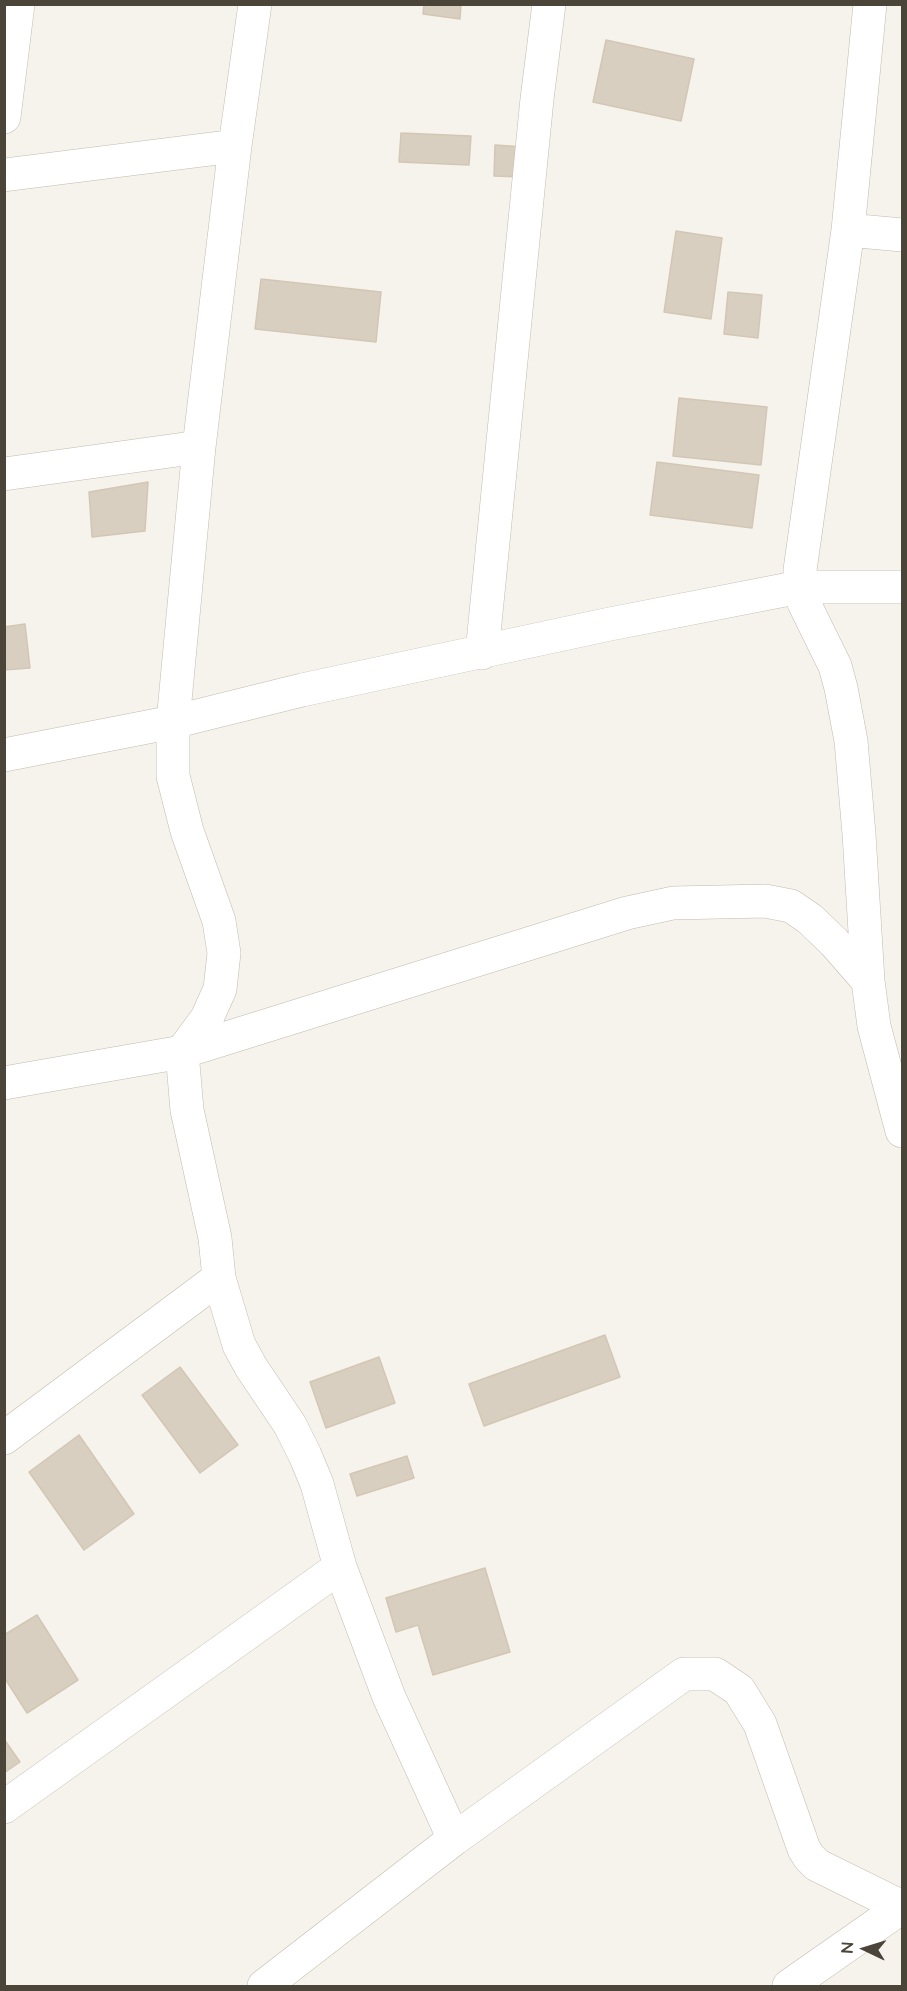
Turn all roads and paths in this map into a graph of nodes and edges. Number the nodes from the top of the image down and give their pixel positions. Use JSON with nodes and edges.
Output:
{"nodes":[{"id":1,"x":18,"y":4,"type":"edge"},
{"id":2,"x":255,"y":4,"type":"edge"},
{"id":3,"x":549,"y":4,"type":"edge"},
{"id":4,"x":870,"y":4,"type":"edge"},
{"id":5,"x":4,"y":117,"type":"edge"},
{"id":6,"x":235,"y":146,"type":"junction"},
{"id":7,"x":4,"y":175,"type":"edge"},
{"id":8,"x":848,"y":230,"type":"junction"},
{"id":9,"x":903,"y":235,"type":"edge"},
{"id":10,"x":199,"y":447,"type":"junction"},
{"id":11,"x":4,"y":474,"type":"edge"},
{"id":12,"x":800,"y":587,"type":"junction"},
{"id":13,"x":903,"y":587,"type":"edge"},
{"id":14,"x":482,"y":653,"type":"junction"},
{"id":15,"x":173,"y":722,"type":"junction"},
{"id":16,"x":4,"y":755,"type":"edge"},
{"id":17,"x":868,"y":981,"type":"junction"},
{"id":18,"x":182,"y":1052,"type":"junction"},
{"id":19,"x":4,"y":1083,"type":"edge"},
{"id":20,"x":903,"y":1131,"type":"edge"},
{"id":21,"x":219,"y":1278,"type":"junction"},
{"id":22,"x":4,"y":1438,"type":"edge"},
{"id":23,"x":340,"y":1567,"type":"junction"},
{"id":24,"x":4,"y":1807,"type":"edge"},
{"id":25,"x":454,"y":1839,"type":"junction"},
{"id":26,"x":264,"y":1986,"type":"edge"},
{"id":27,"x":789,"y":1986,"type":"edge"}],
"edges":[{"from":1,"to":5,"type":"street"},
{"from":2,"to":6,"type":"street"},
{"from":3,"to":14,"type":"street"},
{"from":4,"to":8,"type":"street"},
{"from":6,"to":7,"type":"street"},
{"from":6,"to":10,"type":"street"},
{"from":8,"to":9,"type":"street"},
{"from":8,"to":12,"type":"street"},
{"from":10,"to":11,"type":"street"},
{"from":10,"to":15,"type":"street"},
{"from":12,"to":13,"type":"street"},
{"from":12,"to":14,"type":"street"},
{"from":12,"to":17,"type":"street"},
{"from":14,"to":15,"type":"street"},
{"from":15,"to":16,"type":"street"},
{"from":15,"to":18,"type":"street"},
{"from":17,"to":18,"type":"street"},
{"from":17,"to":20,"type":"street"},
{"from":18,"to":19,"type":"street"},
{"from":18,"to":21,"type":"street"},
{"from":21,"to":22,"type":"street"},
{"from":21,"to":23,"type":"street"},
{"from":23,"to":24,"type":"street"},
{"from":23,"to":25,"type":"street"},
{"from":25,"to":26,"type":"street"},
{"from":25,"to":27,"type":"street"}]}
